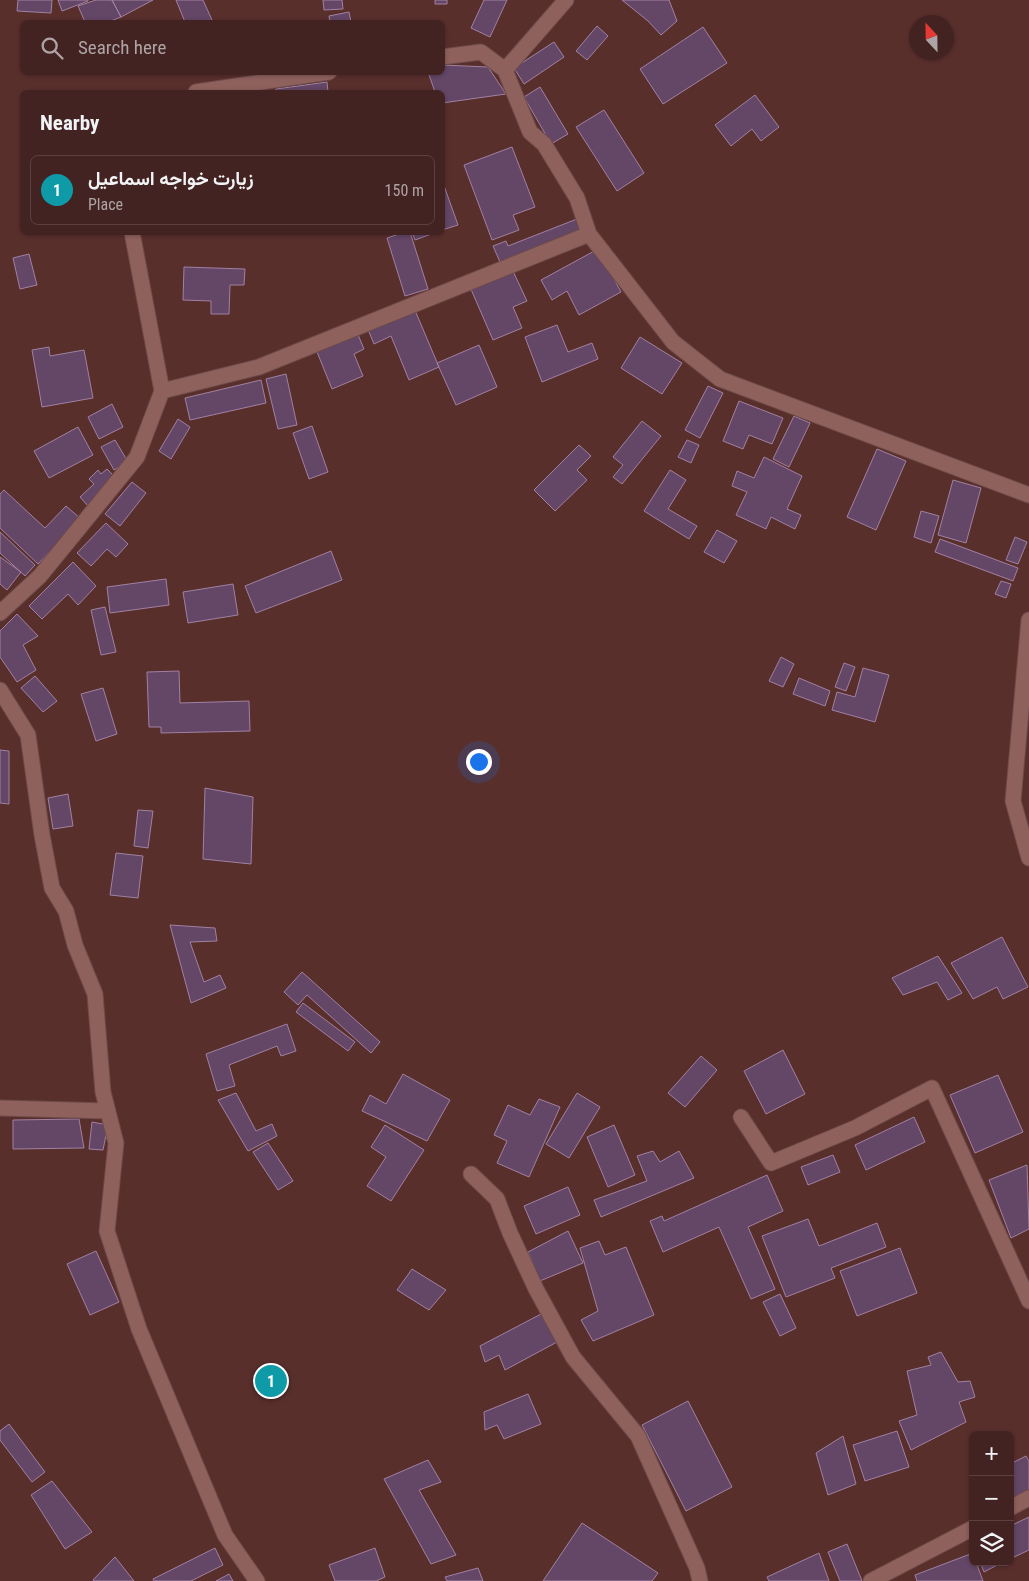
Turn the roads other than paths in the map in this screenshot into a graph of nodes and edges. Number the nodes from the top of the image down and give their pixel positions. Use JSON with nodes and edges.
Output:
{"nodes":[{"id":1,"x":566,"y":0,"type":"edge"},
{"id":2,"x":445,"y":57,"type":"edge"},
{"id":3,"x":505,"y":70,"type":"junction"},
{"id":4,"x":309,"y":75,"type":"edge"},
{"id":5,"x":209,"y":90,"type":"edge"},
{"id":6,"x":589,"y":234,"type":"junction"},
{"id":7,"x":133,"y":235,"type":"edge"},
{"id":8,"x":162,"y":391,"type":"junction"},
{"id":9,"x":1029,"y":495,"type":"edge"},
{"id":10,"x":0,"y":613,"type":"edge"},
{"id":11,"x":1029,"y":620,"type":"edge"},
{"id":12,"x":0,"y":690,"type":"edge"},
{"id":13,"x":1029,"y":858,"type":"edge"},
{"id":14,"x":0,"y":1108,"type":"edge"},
{"id":15,"x":108,"y":1111,"type":"junction"},
{"id":16,"x":741,"y":1117,"type":"dead end"},
{"id":17,"x":471,"y":1174,"type":"dead end"},
{"id":18,"x":1029,"y":1301,"type":"edge"},
{"id":19,"x":1029,"y":1498,"type":"edge"},
{"id":20,"x":1014,"y":1506,"type":"edge"},
{"id":21,"x":969,"y":1530,"type":"edge"},
{"id":22,"x":257,"y":1581,"type":"edge"},
{"id":23,"x":700,"y":1581,"type":"edge"},
{"id":24,"x":871,"y":1581,"type":"edge"}],
"edges":[{"from":1,"to":3,"type":"street"},
{"from":2,"to":3,"type":"street"},
{"from":3,"to":6,"type":"street"},
{"from":4,"to":5,"type":"street"},
{"from":6,"to":8,"type":"street"},
{"from":6,"to":9,"type":"street"},
{"from":7,"to":8,"type":"street"},
{"from":8,"to":10,"type":"street"},
{"from":11,"to":13,"type":"street"},
{"from":12,"to":15,"type":"street"},
{"from":14,"to":15,"type":"street"},
{"from":15,"to":22,"type":"street"},
{"from":16,"to":18,"type":"street"},
{"from":17,"to":23,"type":"street"},
{"from":19,"to":20,"type":"street"},
{"from":21,"to":24,"type":"street"}]}
